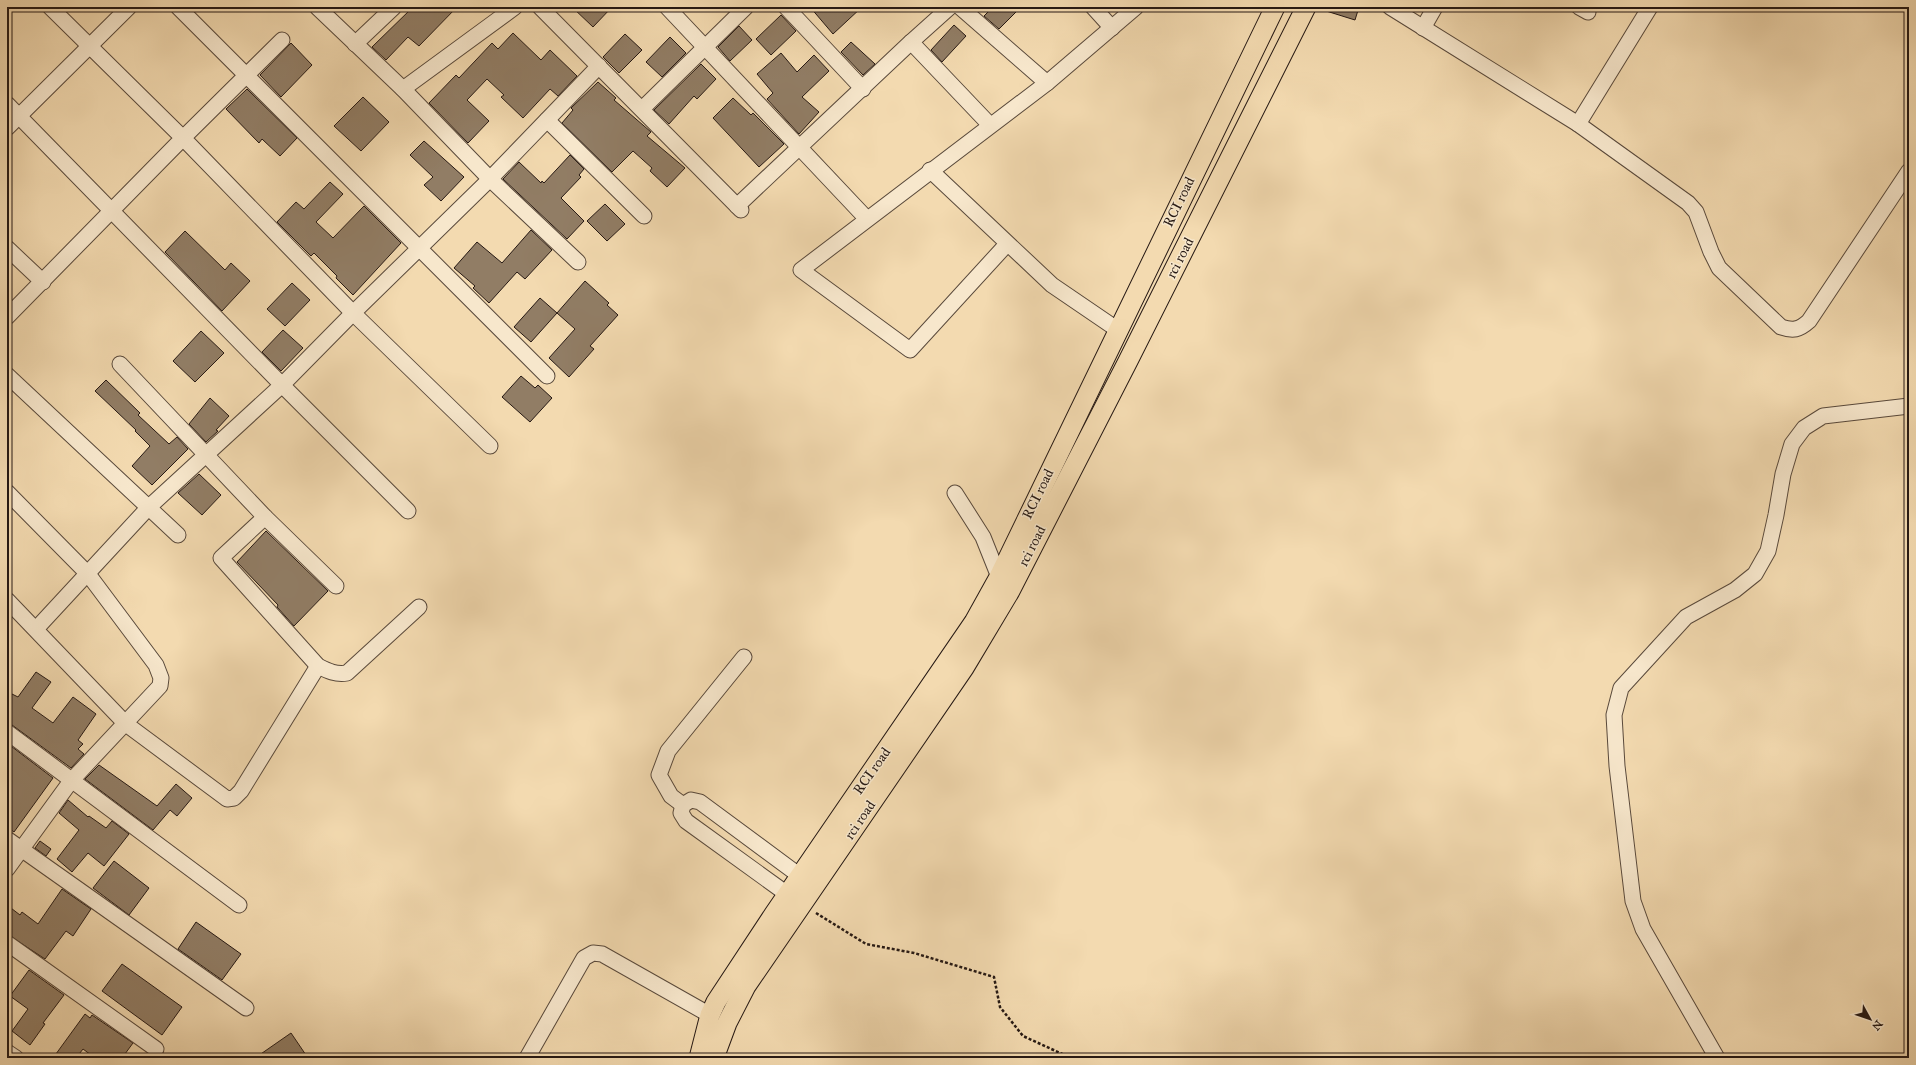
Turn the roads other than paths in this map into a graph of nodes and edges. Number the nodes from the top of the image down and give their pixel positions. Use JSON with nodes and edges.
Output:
{"nodes":[{"id":1,"x":50,"y":7,"type":"edge"},
{"id":2,"x":129,"y":7,"type":"edge"},
{"id":3,"x":178,"y":7,"type":"edge"},
{"id":4,"x":317,"y":7,"type":"edge"},
{"id":5,"x":394,"y":7,"type":"edge"},
{"id":6,"x":515,"y":7,"type":"edge"},
{"id":7,"x":540,"y":7,"type":"edge"},
{"id":8,"x":667,"y":7,"type":"edge"},
{"id":9,"x":746,"y":7,"type":"edge"},
{"id":10,"x":786,"y":7,"type":"edge"},
{"id":11,"x":950,"y":7,"type":"edge"},
{"id":12,"x":960,"y":7,"type":"edge"},
{"id":13,"x":1093,"y":7,"type":"edge"},
{"id":14,"x":1136,"y":7,"type":"edge"},
{"id":15,"x":1274,"y":7,"type":"edge"},
{"id":16,"x":1306,"y":7,"type":"edge"},
{"id":17,"x":1390,"y":7,"type":"edge"},
{"id":18,"x":1435,"y":7,"type":"edge"},
{"id":19,"x":1650,"y":7,"type":"edge"},
{"id":20,"x":1112,"y":28,"type":"junction"},
{"id":21,"x":1423,"y":28,"type":"junction"},
{"id":22,"x":282,"y":40,"type":"dead end"},
{"id":23,"x":911,"y":42,"type":"junction"},
{"id":24,"x":355,"y":44,"type":"junction"},
{"id":25,"x":90,"y":45,"type":"junction"},
{"id":26,"x":705,"y":47,"type":"junction"},
{"id":27,"x":599,"y":66,"type":"junction"},
{"id":28,"x":247,"y":76,"type":"junction"},
{"id":29,"x":1047,"y":83,"type":"junction"},
{"id":30,"x":403,"y":89,"type":"junction"},
{"id":31,"x":863,"y":89,"type":"junction"},
{"id":32,"x":7,"y":104,"type":"edge"},
{"id":33,"x":642,"y":109,"type":"junction"},
{"id":34,"x":19,"y":116,"type":"junction"},
{"id":35,"x":546,"y":120,"type":"junction"},
{"id":36,"x":1578,"y":124,"type":"junction"},
{"id":37,"x":990,"y":125,"type":"junction"},
{"id":38,"x":7,"y":128,"type":"edge"},
{"id":39,"x":183,"y":138,"type":"junction"},
{"id":40,"x":800,"y":147,"type":"junction"},
{"id":41,"x":930,"y":170,"type":"junction"},
{"id":42,"x":1909,"y":171,"type":"edge"},
{"id":43,"x":490,"y":179,"type":"junction"},
{"id":44,"x":112,"y":210,"type":"junction"},
{"id":45,"x":644,"y":216,"type":"dead end"},
{"id":46,"x":867,"y":219,"type":"junction"},
{"id":47,"x":1007,"y":244,"type":"junction"},
{"id":48,"x":7,"y":248,"type":"edge"},
{"id":49,"x":420,"y":249,"type":"junction"},
{"id":50,"x":578,"y":262,"type":"dead end"},
{"id":51,"x":1148,"y":267,"type":"junction"},
{"id":52,"x":1171,"y":276,"type":"junction"},
{"id":53,"x":43,"y":282,"type":"junction"},
{"id":54,"x":353,"y":313,"type":"junction"},
{"id":55,"x":7,"y":317,"type":"edge"},
{"id":56,"x":1118,"y":330,"type":"junction"},
{"id":57,"x":120,"y":364,"type":"dead end"},
{"id":58,"x":7,"y":375,"type":"edge"},
{"id":59,"x":547,"y":376,"type":"dead end"},
{"id":60,"x":282,"y":385,"type":"junction"},
{"id":61,"x":1909,"y":406,"type":"edge"},
{"id":62,"x":490,"y":446,"type":"dead end"},
{"id":63,"x":206,"y":454,"type":"junction"},
{"id":64,"x":7,"y":492,"type":"edge"},
{"id":65,"x":955,"y":493,"type":"dead end"},
{"id":66,"x":149,"y":508,"type":"junction"},
{"id":67,"x":408,"y":511,"type":"dead end"},
{"id":68,"x":265,"y":517,"type":"junction"},
{"id":69,"x":178,"y":535,"type":"dead end"},
{"id":70,"x":88,"y":574,"type":"junction"},
{"id":71,"x":999,"y":576,"type":"junction"},
{"id":72,"x":336,"y":586,"type":"dead end"},
{"id":73,"x":7,"y":600,"type":"edge"},
{"id":74,"x":419,"y":607,"type":"dead end"},
{"id":75,"x":36,"y":629,"type":"junction"},
{"id":76,"x":744,"y":657,"type":"dead end"},
{"id":77,"x":318,"y":666,"type":"junction"},
{"id":78,"x":126,"y":724,"type":"junction"},
{"id":79,"x":7,"y":732,"type":"edge"},
{"id":80,"x":885,"y":768,"type":"junction"},
{"id":81,"x":71,"y":781,"type":"junction"},
{"id":82,"x":683,"y":805,"type":"junction"},
{"id":83,"x":7,"y":839,"type":"edge"},
{"id":84,"x":21,"y":849,"type":"junction"},
{"id":85,"x":7,"y":869,"type":"edge"},
{"id":86,"x":800,"y":876,"type":"junction"},
{"id":87,"x":795,"y":899,"type":"junction"},
{"id":88,"x":239,"y":905,"type":"dead end"},
{"id":89,"x":7,"y":943,"type":"edge"},
{"id":90,"x":246,"y":1008,"type":"dead end"},
{"id":91,"x":710,"y":1015,"type":"junction"},
{"id":92,"x":156,"y":1049,"type":"dead end"},
{"id":93,"x":7,"y":1052,"type":"edge"},
{"id":94,"x":16,"y":1058,"type":"edge"},
{"id":95,"x":527,"y":1058,"type":"edge"},
{"id":96,"x":698,"y":1058,"type":"edge"},
{"id":97,"x":714,"y":1058,"type":"edge"},
{"id":98,"x":1717,"y":1058,"type":"edge"}],
"edges":[{"from":1,"to":25,"type":"street"},
{"from":2,"to":25,"type":"street"},
{"from":3,"to":28,"type":"street"},
{"from":4,"to":24,"type":"street"},
{"from":5,"to":24,"type":"street"},
{"from":6,"to":30,"type":"street"},
{"from":7,"to":27,"type":"street"},
{"from":8,"to":26,"type":"street"},
{"from":9,"to":26,"type":"street"},
{"from":10,"to":31,"type":"street"},
{"from":11,"to":23,"type":"street"},
{"from":12,"to":29,"type":"street"},
{"from":13,"to":20,"type":"street"},
{"from":14,"to":20,"type":"street"},
{"from":15,"to":51,"type":"main road","name":"RCI road"},
{"from":16,"to":52,"type":"main road","name":"rci road"},
{"from":17,"to":21,"type":"street"},
{"from":18,"to":21,"type":"street"},
{"from":19,"to":36,"type":"street"},
{"from":20,"to":29,"type":"street"},
{"from":21,"to":36,"type":"street"},
{"from":22,"to":28,"type":"street"},
{"from":23,"to":31,"type":"street"},
{"from":23,"to":37,"type":"street"},
{"from":24,"to":30,"type":"street"},
{"from":25,"to":34,"type":"street"},
{"from":25,"to":39,"type":"street"},
{"from":26,"to":33,"type":"street"},
{"from":26,"to":40,"type":"street"},
{"from":27,"to":33,"type":"street"},
{"from":27,"to":35,"type":"street"},
{"from":28,"to":39,"type":"street"},
{"from":28,"to":49,"type":"street"},
{"from":29,"to":37,"type":"street"},
{"from":30,"to":43,"type":"street"},
{"from":31,"to":40,"type":"street"},
{"from":32,"to":34,"type":"street"},
{"from":33,"to":40,"type":"street"},
{"from":34,"to":38,"type":"street"},
{"from":34,"to":44,"type":"street"},
{"from":35,"to":43,"type":"street"},
{"from":35,"to":45,"type":"street"},
{"from":36,"to":42,"type":"street"},
{"from":37,"to":41,"type":"street"},
{"from":39,"to":44,"type":"street"},
{"from":39,"to":54,"type":"street"},
{"from":40,"to":46,"type":"street"},
{"from":41,"to":46,"type":"street"},
{"from":41,"to":47,"type":"street"},
{"from":43,"to":49,"type":"street"},
{"from":43,"to":50,"type":"street"},
{"from":44,"to":53,"type":"street"},
{"from":44,"to":60,"type":"street"},
{"from":46,"to":47,"type":"street"},
{"from":47,"to":56,"type":"street"},
{"from":48,"to":53,"type":"street"},
{"from":49,"to":54,"type":"street"},
{"from":49,"to":59,"type":"street"},
{"from":51,"to":52,"type":"main road"},
{"from":51,"to":56,"type":"main road","name":"RCI road"},
{"from":52,"to":80,"type":"main road","name":"rci road"},
{"from":53,"to":55,"type":"street"},
{"from":54,"to":60,"type":"street"},
{"from":54,"to":62,"type":"street"},
{"from":56,"to":71,"type":"main road","name":"RCI road"},
{"from":57,"to":63,"type":"street"},
{"from":58,"to":66,"type":"street"},
{"from":60,"to":63,"type":"street"},
{"from":60,"to":67,"type":"street"},
{"from":61,"to":98,"type":"street"},
{"from":63,"to":66,"type":"street"},
{"from":63,"to":68,"type":"street"},
{"from":64,"to":70,"type":"street"},
{"from":65,"to":71,"type":"street"},
{"from":66,"to":69,"type":"street"},
{"from":66,"to":70,"type":"street"},
{"from":68,"to":72,"type":"street"},
{"from":68,"to":77,"type":"street"},
{"from":70,"to":75,"type":"street"},
{"from":70,"to":78,"type":"street"},
{"from":71,"to":80,"type":"main road","name":"RCI road"},
{"from":73,"to":75,"type":"street"},
{"from":74,"to":77,"type":"street"},
{"from":75,"to":78,"type":"street"},
{"from":76,"to":82,"type":"street"},
{"from":77,"to":78,"type":"street"},
{"from":78,"to":81,"type":"street"},
{"from":79,"to":81,"type":"street"},
{"from":80,"to":86,"type":"main road","name":"RCI road"},
{"from":80,"to":87,"type":"main road","name":"rci road"},
{"from":81,"to":84,"type":"street"},
{"from":81,"to":88,"type":"street"},
{"from":82,"to":86,"type":"street"},
{"from":82,"to":87,"type":"street"},
{"from":83,"to":84,"type":"street"},
{"from":84,"to":85,"type":"street"},
{"from":84,"to":90,"type":"street"},
{"from":86,"to":87,"type":"main road","name":"RCI road"},
{"from":87,"to":91,"type":"main road","name":"RCI road"},
{"from":87,"to":97,"type":"main road","name":"rci road"},
{"from":89,"to":92,"type":"street"},
{"from":91,"to":95,"type":"street"},
{"from":91,"to":96,"type":"main road","name":"RCI road"},
{"from":93,"to":94,"type":"street"}]}
